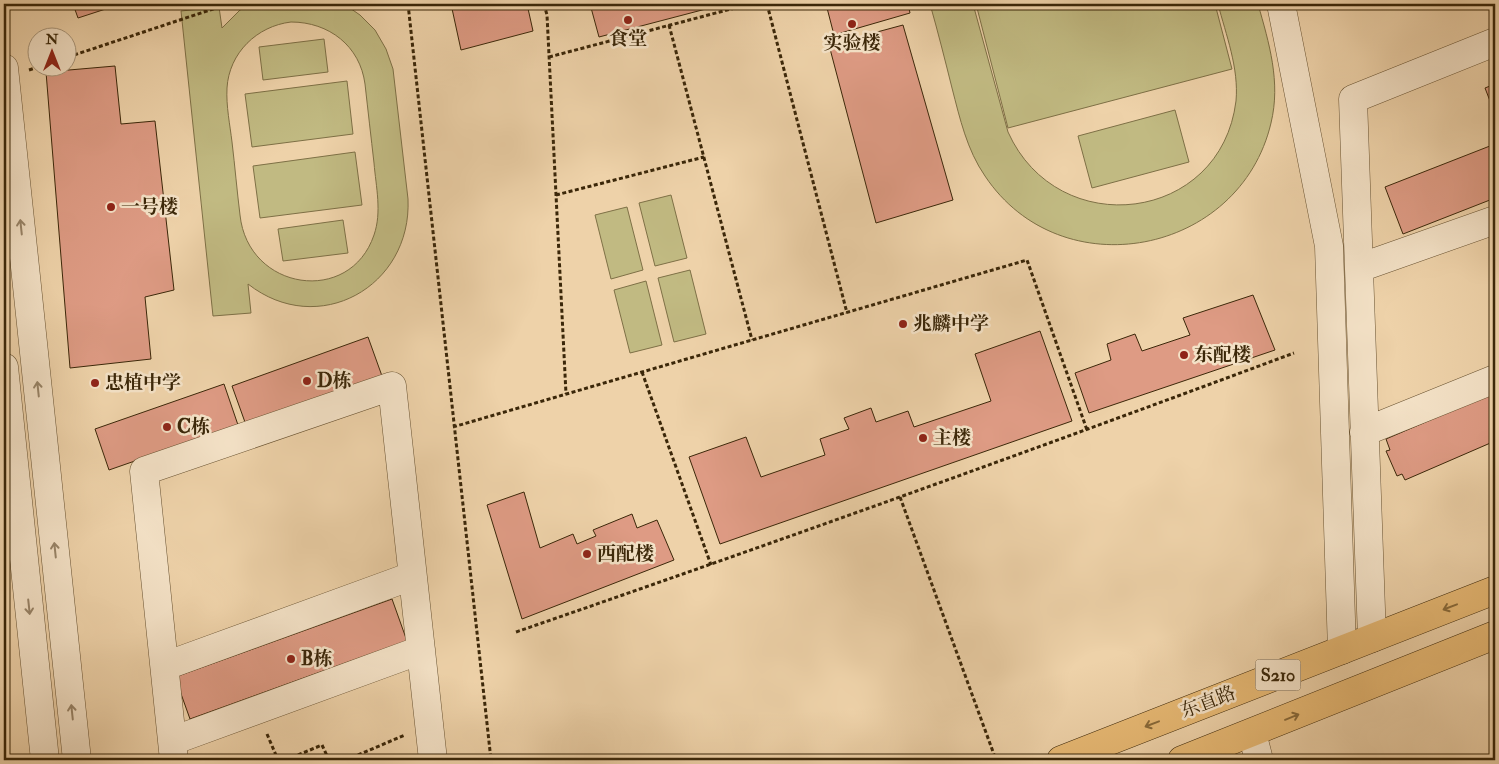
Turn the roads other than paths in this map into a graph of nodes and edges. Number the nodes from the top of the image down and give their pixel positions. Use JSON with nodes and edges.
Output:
{"nodes":[{"id":1,"x":1281,"y":4,"type":"edge"},
{"id":2,"x":1495,"y":42,"type":"edge"},
{"id":3,"x":4,"y":68,"type":"edge"},
{"id":4,"x":1495,"y":220,"type":"edge"},
{"id":5,"x":1359,"y":268,"type":"junction"},
{"id":6,"x":4,"y":367,"type":"edge"},
{"id":7,"x":1495,"y":379,"type":"edge"},
{"id":8,"x":1364,"y":432,"type":"junction"},
{"id":9,"x":14,"y":562,"type":"edge"},
{"id":10,"x":412,"y":576,"type":"junction"},
{"id":11,"x":1495,"y":590,"type":"edge"},
{"id":12,"x":1495,"y":635,"type":"edge"},
{"id":13,"x":1372,"y":638,"type":"junction"},
{"id":14,"x":420,"y":650,"type":"junction"},
{"id":15,"x":1342,"y":650,"type":"junction"},
{"id":16,"x":164,"y":666,"type":"junction"},
{"id":17,"x":1252,"y":733,"type":"junction"},
{"id":18,"x":173,"y":751,"type":"edge"},
{"id":19,"x":45,"y":760,"type":"edge"},
{"id":20,"x":77,"y":760,"type":"edge"},
{"id":21,"x":432,"y":760,"type":"edge"},
{"id":22,"x":1061,"y":760,"type":"edge"},
{"id":23,"x":1182,"y":760,"type":"edge"},
{"id":24,"x":1259,"y":760,"type":"edge"}],
"edges":[{"from":1,"to":15,"type":"street"},
{"from":2,"to":5,"type":"street"},
{"from":20,"to":3,"type":"street","one_way":true},
{"from":4,"to":5,"type":"street"},
{"from":5,"to":8,"type":"street"},
{"from":6,"to":9,"type":"street"},
{"from":7,"to":8,"type":"street"},
{"from":8,"to":13,"type":"street"},
{"from":9,"to":19,"type":"street","one_way":true},
{"from":10,"to":14,"type":"street"},
{"from":10,"to":16,"type":"street"},
{"from":10,"to":16,"type":"street"},
{"from":11,"to":13,"type":"main road","name":"东直路","number":"S210","one_way":true},
{"from":17,"to":12,"type":"main road","number":"S210","one_way":true},
{"from":13,"to":15,"type":"main road","name":"东直路","number":"S210"},
{"from":14,"to":18,"type":"street"},
{"from":14,"to":21,"type":"street"},
{"from":15,"to":22,"type":"main road","name":"东直路","number":"S210","one_way":true},
{"from":16,"to":18,"type":"street"},
{"from":17,"to":23,"type":"main road","number":"S210"},
{"from":17,"to":24,"type":"street"}]}
